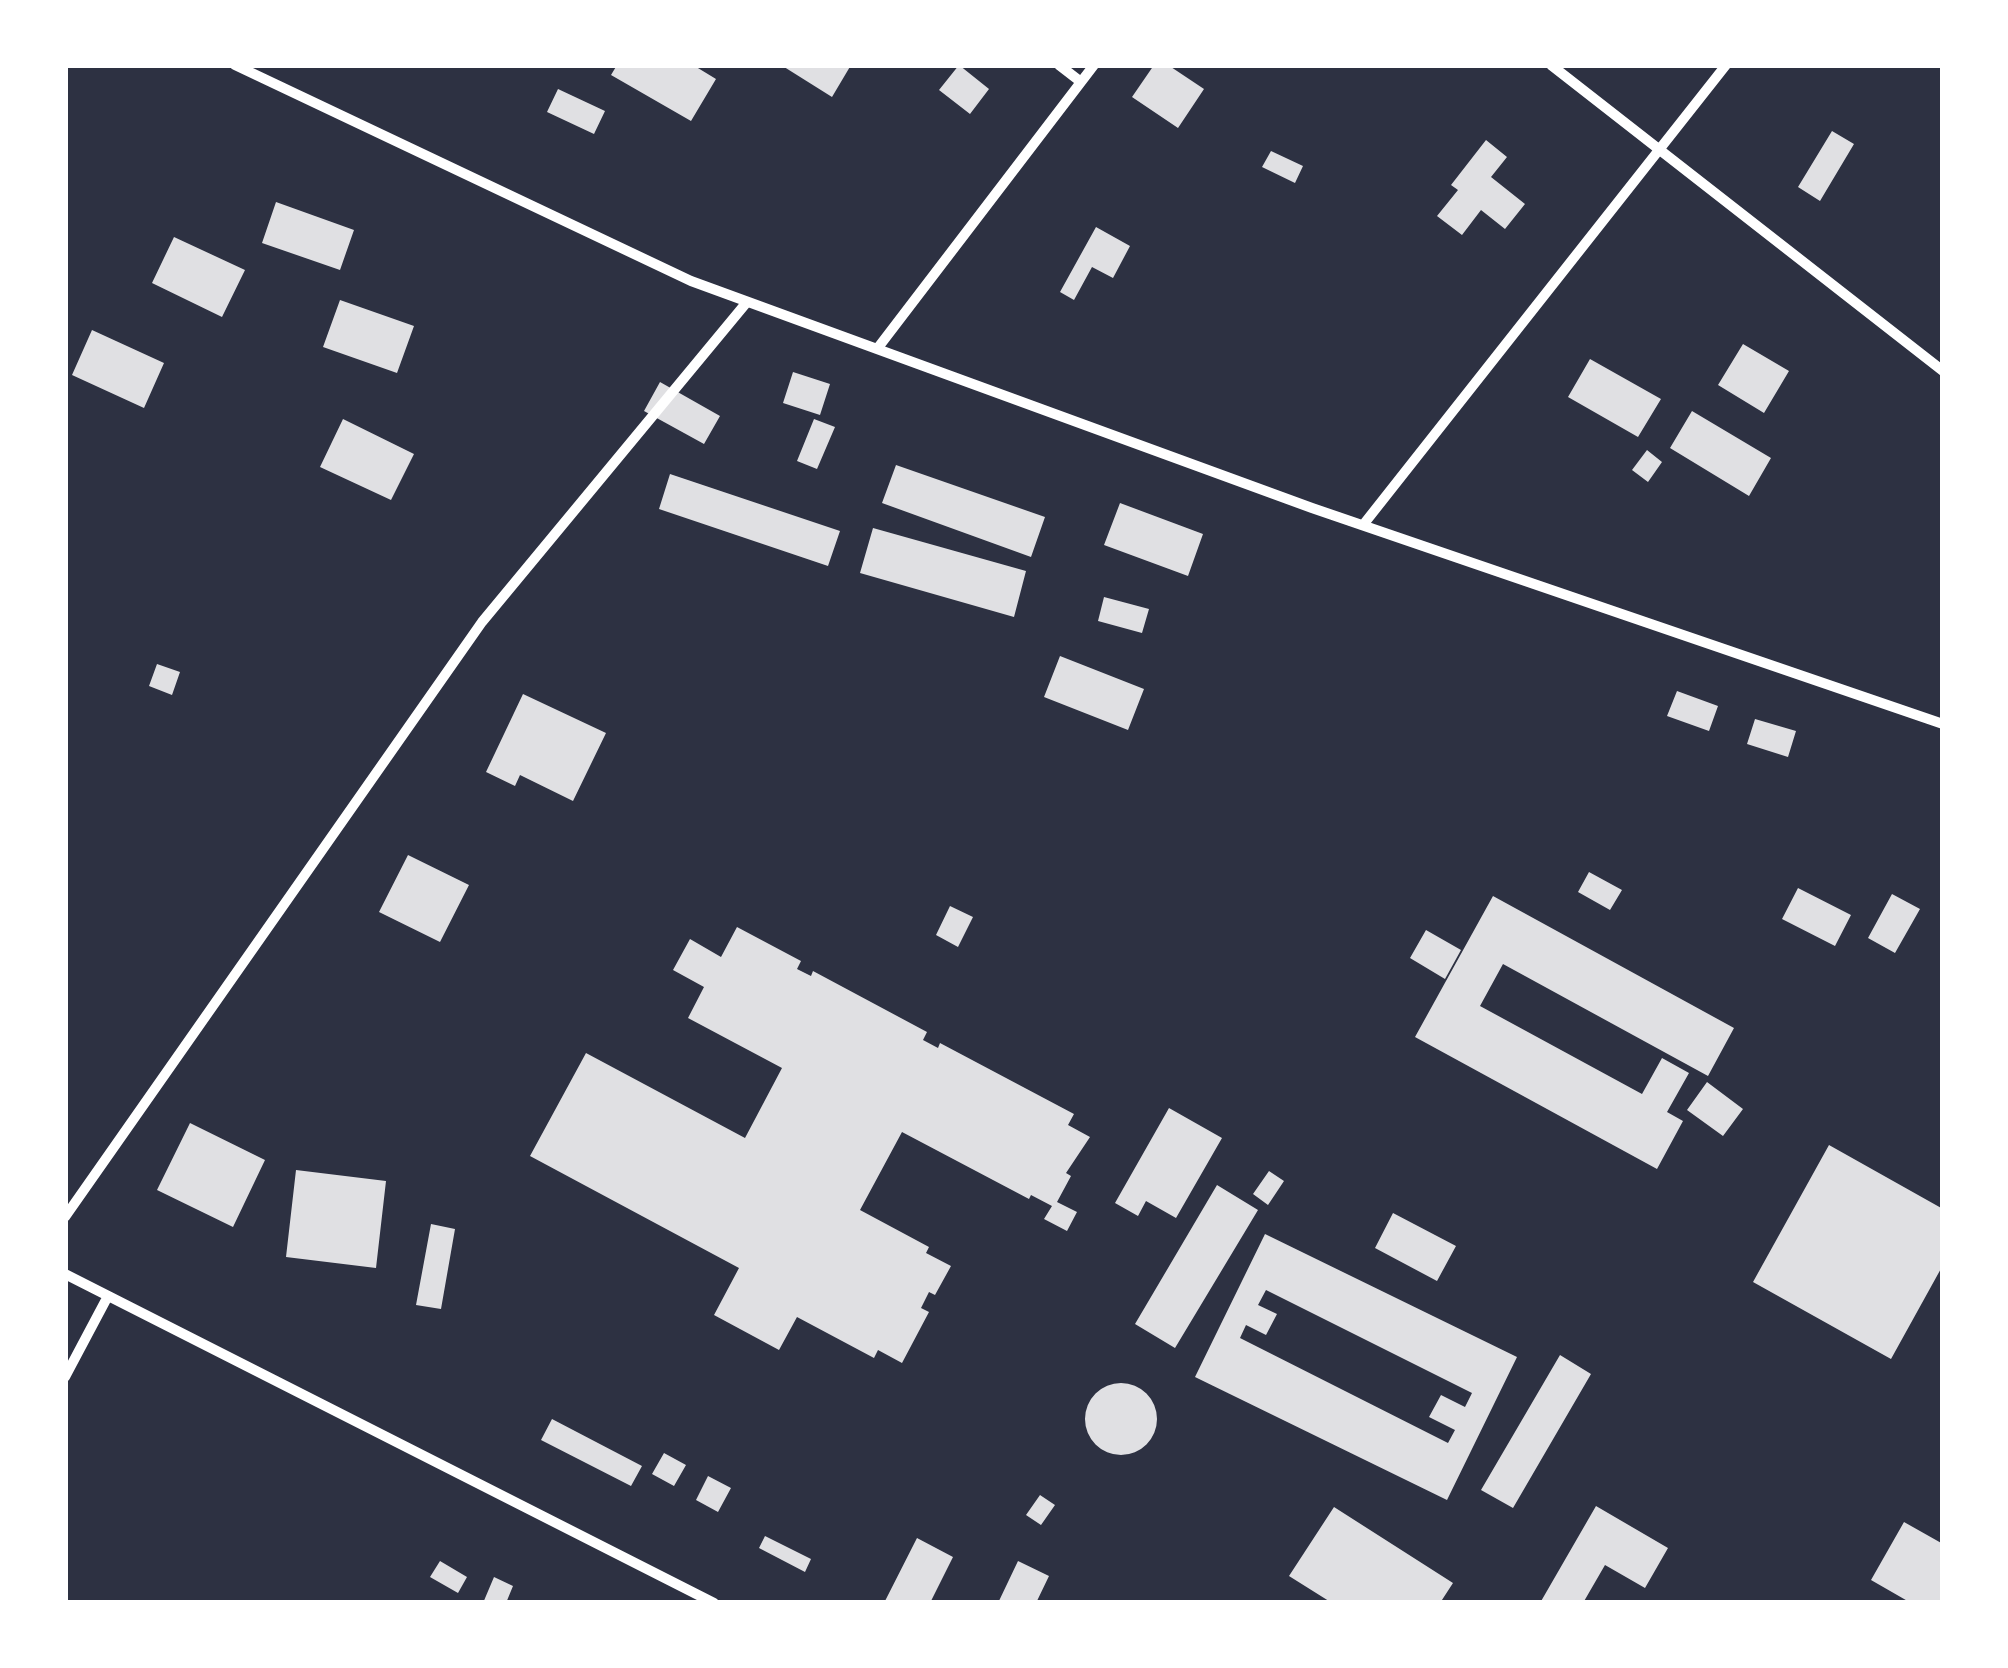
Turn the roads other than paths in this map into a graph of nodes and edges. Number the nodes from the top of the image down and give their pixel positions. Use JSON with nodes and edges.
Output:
{"nodes":[{"id":1,"x":235,"y":65,"type":"edge"},
{"id":2,"x":1059,"y":65,"type":"edge"},
{"id":3,"x":1094,"y":65,"type":"edge"},
{"id":4,"x":1550,"y":65,"type":"edge"},
{"id":5,"x":1726,"y":65,"type":"edge"},
{"id":6,"x":1081,"y":82,"type":"junction"},
{"id":7,"x":1658,"y":149,"type":"junction"},
{"id":8,"x":748,"y":302,"type":"junction"},
{"id":9,"x":876,"y":349,"type":"junction"},
{"id":10,"x":1943,"y":372,"type":"edge"},
{"id":11,"x":1363,"y":525,"type":"junction"},
{"id":12,"x":1943,"y":724,"type":"edge"},
{"id":13,"x":65,"y":1217,"type":"edge"},
{"id":14,"x":65,"y":1274,"type":"edge"},
{"id":15,"x":108,"y":1296,"type":"junction"},
{"id":16,"x":65,"y":1377,"type":"edge"},
{"id":17,"x":714,"y":1603,"type":"edge"}],
"edges":[{"from":1,"to":8,"type":"street"},
{"from":2,"to":6,"type":"street"},
{"from":3,"to":6,"type":"street"},
{"from":4,"to":7,"type":"street"},
{"from":5,"to":7,"type":"street"},
{"from":6,"to":9,"type":"street"},
{"from":7,"to":10,"type":"street"},
{"from":7,"to":11,"type":"street"},
{"from":8,"to":9,"type":"street"},
{"from":8,"to":13,"type":"street"},
{"from":9,"to":11,"type":"street"},
{"from":11,"to":12,"type":"street"},
{"from":14,"to":15,"type":"street"},
{"from":15,"to":16,"type":"street"},
{"from":15,"to":17,"type":"street"}]}
